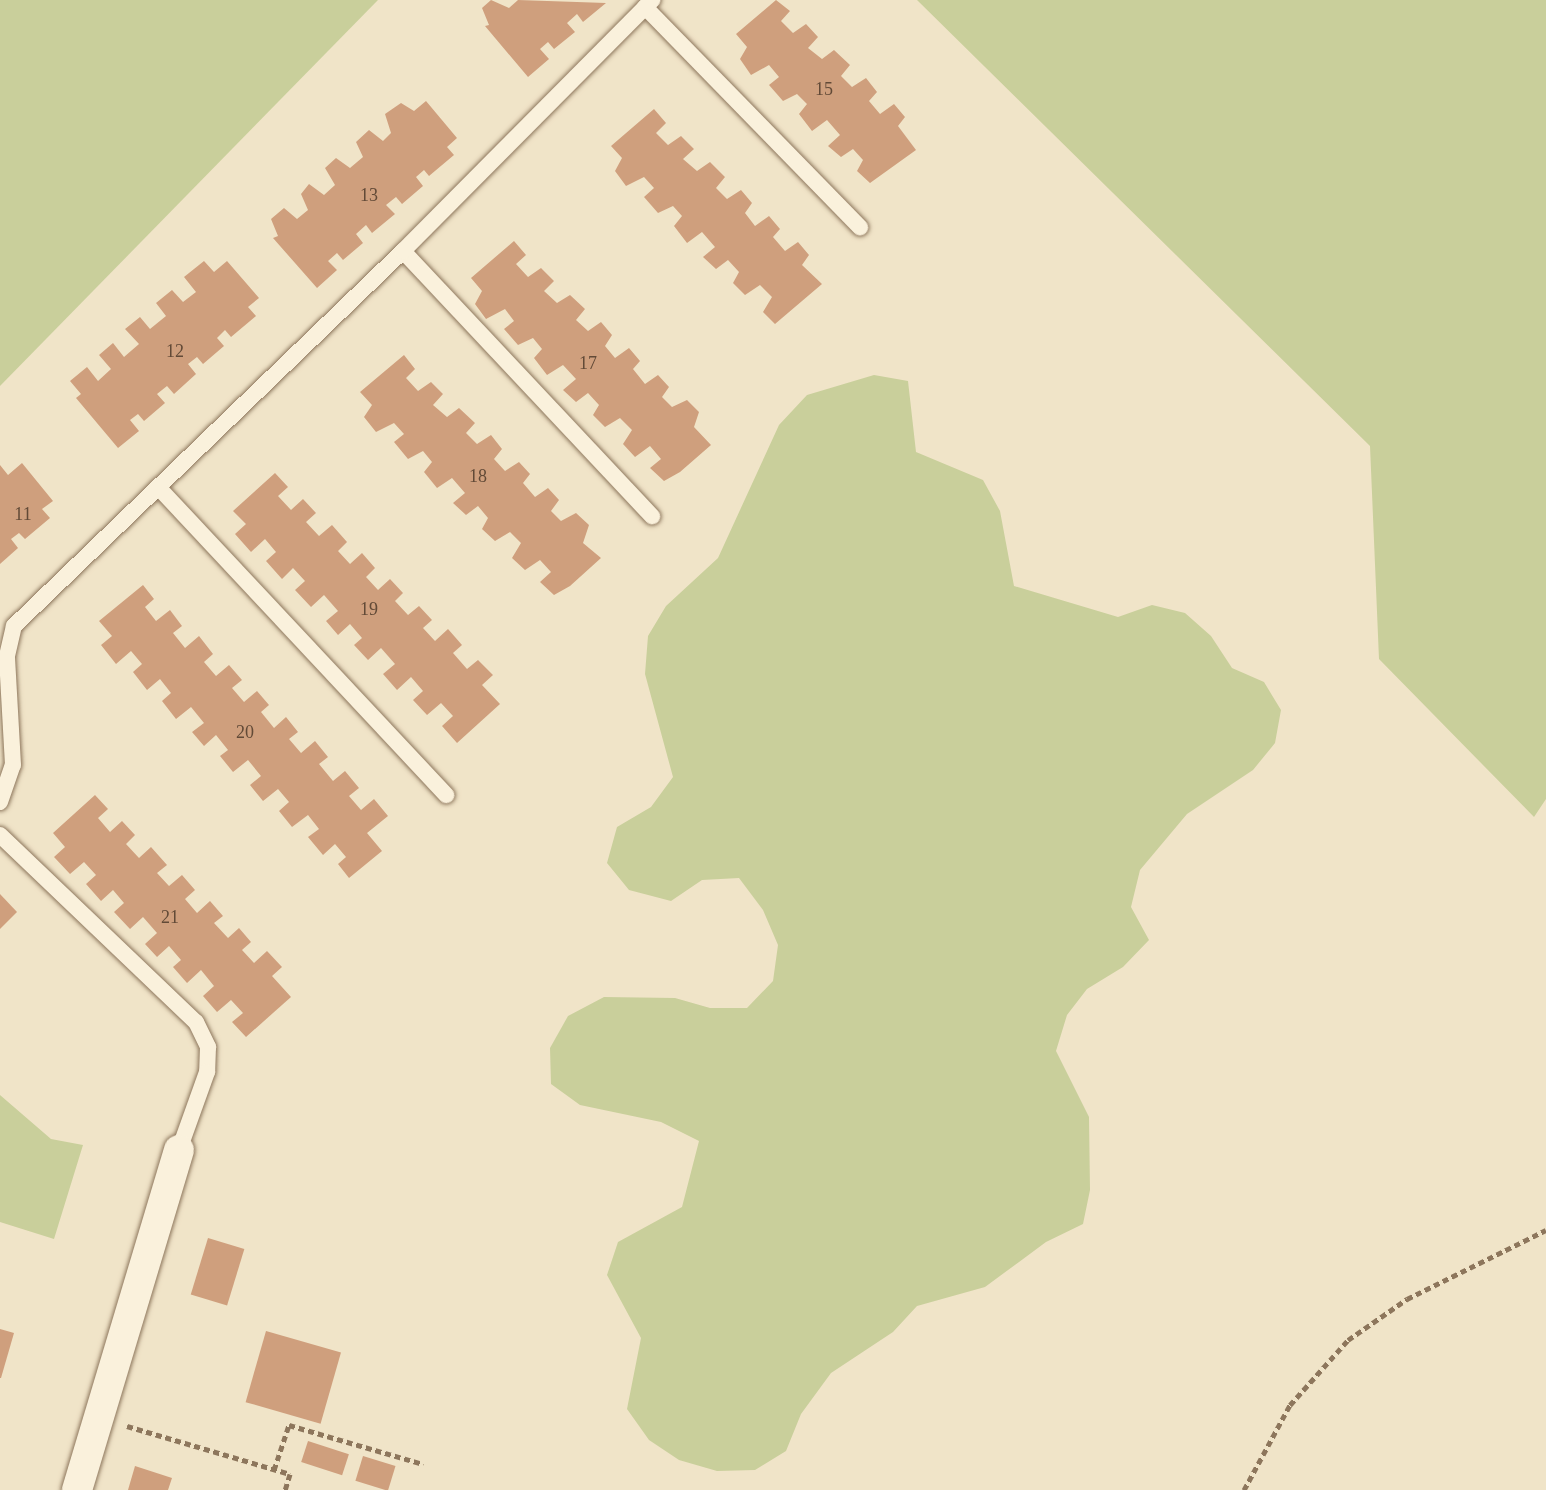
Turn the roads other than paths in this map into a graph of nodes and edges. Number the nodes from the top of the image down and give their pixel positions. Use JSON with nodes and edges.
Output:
{"nodes":[{"id":1,"x":649,"y":3,"type":"edge"},
{"id":2,"x":860,"y":227,"type":"dead end"},
{"id":3,"x":403,"y":251,"type":"junction"},
{"id":4,"x":158,"y":487,"type":"junction"},
{"id":5,"x":652,"y":516,"type":"dead end"},
{"id":6,"x":446,"y":795,"type":"dead end"},
{"id":7,"x":0,"y":802,"type":"edge"},
{"id":8,"x":0,"y":835,"type":"edge"},
{"id":9,"x":179,"y":1150,"type":"joint"},
{"id":10,"x":77,"y":1490,"type":"edge"}],
"edges":[{"from":1,"to":2,"type":"lane"},
{"from":1,"to":3,"type":"lane"},
{"from":3,"to":4,"type":"lane"},
{"from":3,"to":5,"type":"lane"},
{"from":4,"to":6,"type":"lane"},
{"from":4,"to":7,"type":"lane"},
{"from":8,"to":9,"type":"lane"},
{"from":9,"to":10,"type":"street"}]}
